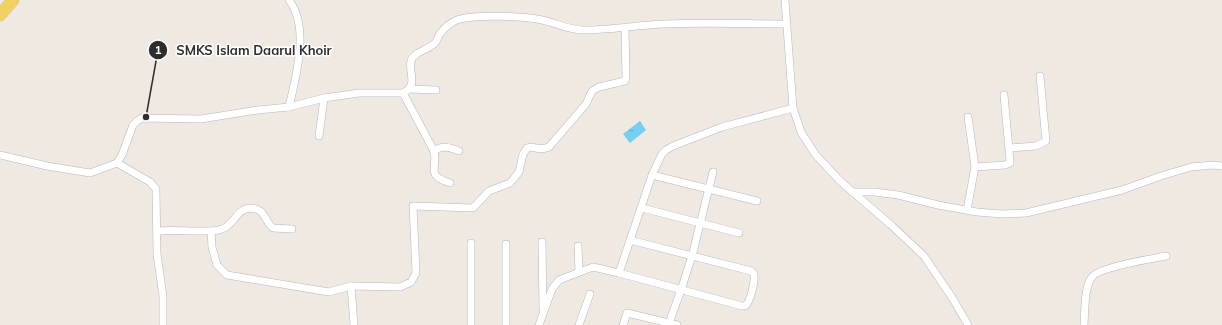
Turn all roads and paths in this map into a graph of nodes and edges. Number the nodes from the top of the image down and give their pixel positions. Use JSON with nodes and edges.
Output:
{"nodes":[{"id":1,"x":13,"y":0,"type":"edge"},
{"id":2,"x":289,"y":0,"type":"edge"},
{"id":3,"x":785,"y":0,"type":"edge"},
{"id":4,"x":0,"y":15,"type":"edge"},
{"id":5,"x":787,"y":24,"type":"junction"},
{"id":6,"x":624,"y":28,"type":"junction"},
{"id":7,"x":1040,"y":76,"type":"dead end"},
{"id":8,"x":436,"y":90,"type":"dead end"},
{"id":9,"x":406,"y":91,"type":"junction"},
{"id":10,"x":1004,"y":95,"type":"dead end"},
{"id":11,"x":324,"y":98,"type":"junction"},
{"id":12,"x":289,"y":107,"type":"junction"},
{"id":13,"x":793,"y":108,"type":"junction"},
{"id":14,"x":968,"y":117,"type":"dead end"},
{"id":15,"x":319,"y":136,"type":"dead end"},
{"id":16,"x":1010,"y":148,"type":"junction"},
{"id":17,"x":434,"y":151,"type":"junction"},
{"id":18,"x":459,"y":151,"type":"dead end"},
{"id":19,"x":0,"y":155,"type":"edge"},
{"id":20,"x":117,"y":163,"type":"junction"},
{"id":21,"x":1222,"y":166,"type":"edge"},
{"id":22,"x":975,"y":167,"type":"junction"},
{"id":23,"x":713,"y":172,"type":"dead end"},
{"id":24,"x":652,"y":175,"type":"junction"},
{"id":25,"x":450,"y":183,"type":"dead end"},
{"id":26,"x":709,"y":189,"type":"junction"},
{"id":27,"x":852,"y":192,"type":"junction"},
{"id":28,"x":757,"y":201,"type":"dead end"},
{"id":29,"x":642,"y":208,"type":"junction"},
{"id":30,"x":967,"y":210,"type":"junction"},
{"id":31,"x":700,"y":223,"type":"junction"},
{"id":32,"x":292,"y":229,"type":"dead end"},
{"id":33,"x":157,"y":231,"type":"junction"},
{"id":34,"x":211,"y":231,"type":"junction"},
{"id":35,"x":739,"y":233,"type":"dead end"},
{"id":36,"x":630,"y":240,"type":"junction"},
{"id":37,"x":542,"y":242,"type":"dead end"},
{"id":38,"x":471,"y":243,"type":"dead end"},
{"id":39,"x":506,"y":244,"type":"dead end"},
{"id":40,"x":578,"y":246,"type":"dead end"},
{"id":41,"x":692,"y":256,"type":"junction"},
{"id":42,"x":1166,"y":256,"type":"dead end"},
{"id":43,"x":579,"y":272,"type":"junction"},
{"id":44,"x":619,"y":273,"type":"junction"},
{"id":45,"x":351,"y":286,"type":"junction"},
{"id":46,"x":682,"y":290,"type":"junction"},
{"id":47,"x":590,"y":294,"type":"dead end"},
{"id":48,"x":543,"y":314,"type":"junction"},
{"id":49,"x":664,"y":323,"type":"edge"},
{"id":50,"x":163,"y":324,"type":"dead end"},
{"id":51,"x":354,"y":325,"type":"edge"},
{"id":52,"x":471,"y":325,"type":"edge"},
{"id":53,"x":506,"y":325,"type":"edge"},
{"id":54,"x":539,"y":325,"type":"edge"},
{"id":55,"x":579,"y":325,"type":"edge"},
{"id":56,"x":623,"y":325,"type":"edge"},
{"id":57,"x":677,"y":325,"type":"edge"},
{"id":58,"x":968,"y":325,"type":"edge"},
{"id":59,"x":1084,"y":325,"type":"edge"}],
"edges":[{"from":1,"to":4,"type":"main road"},
{"from":2,"to":12,"type":"street"},
{"from":3,"to":5,"type":"street"},
{"from":5,"to":6,"type":"street"},
{"from":5,"to":13,"type":"street"},
{"from":6,"to":9,"type":"street"},
{"from":6,"to":45,"type":"street"},
{"from":7,"to":16,"type":"street"},
{"from":8,"to":9,"type":"street"},
{"from":9,"to":11,"type":"street"},
{"from":9,"to":17,"type":"street"},
{"from":10,"to":16,"type":"street"},
{"from":11,"to":12,"type":"street"},
{"from":11,"to":15,"type":"street"},
{"from":12,"to":20,"type":"street"},
{"from":13,"to":24,"type":"street"},
{"from":13,"to":27,"type":"street"},
{"from":14,"to":22,"type":"street"},
{"from":16,"to":22,"type":"street"},
{"from":17,"to":18,"type":"street"},
{"from":17,"to":25,"type":"street"},
{"from":19,"to":20,"type":"street"},
{"from":20,"to":33,"type":"street"},
{"from":21,"to":30,"type":"street"},
{"from":22,"to":30,"type":"street"},
{"from":23,"to":26,"type":"street"},
{"from":24,"to":26,"type":"street"},
{"from":24,"to":29,"type":"street"},
{"from":26,"to":28,"type":"street"},
{"from":26,"to":31,"type":"street"},
{"from":27,"to":30,"type":"street"},
{"from":27,"to":58,"type":"street"},
{"from":29,"to":31,"type":"street"},
{"from":29,"to":36,"type":"street"},
{"from":31,"to":35,"type":"street"},
{"from":31,"to":41,"type":"street"},
{"from":32,"to":34,"type":"street"},
{"from":33,"to":34,"type":"street"},
{"from":33,"to":50,"type":"street"},
{"from":34,"to":45,"type":"street"},
{"from":36,"to":41,"type":"street"},
{"from":36,"to":44,"type":"street"},
{"from":37,"to":48,"type":"street"},
{"from":38,"to":52,"type":"street"},
{"from":39,"to":53,"type":"street"},
{"from":40,"to":43,"type":"street"},
{"from":41,"to":46,"type":"street"},
{"from":41,"to":46,"type":"street"},
{"from":42,"to":59,"type":"street"},
{"from":43,"to":44,"type":"street"},
{"from":43,"to":48,"type":"street"},
{"from":44,"to":46,"type":"street"},
{"from":45,"to":51,"type":"street"},
{"from":46,"to":49,"type":"street"},
{"from":47,"to":55,"type":"street"},
{"from":48,"to":54,"type":"street"},
{"from":49,"to":56,"type":"street"},
{"from":49,"to":57,"type":"street"}]}
